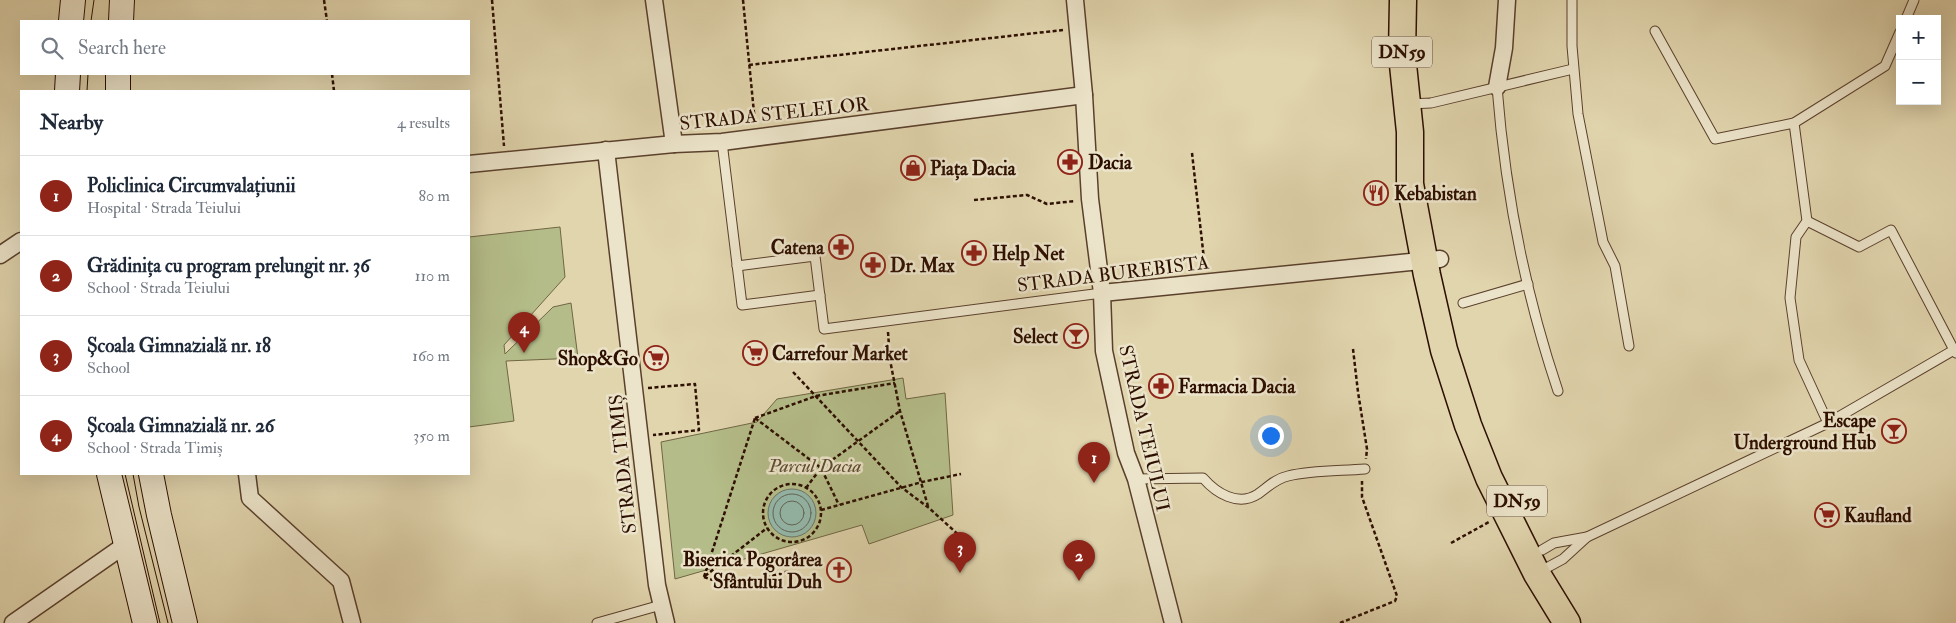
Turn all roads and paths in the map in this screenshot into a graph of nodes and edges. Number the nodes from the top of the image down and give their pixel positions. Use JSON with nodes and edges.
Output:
{"nodes":[{"id":1,"x":73,"y":0,"type":"edge"},
{"id":2,"x":122,"y":0,"type":"edge"},
{"id":3,"x":324,"y":0,"type":"edge"},
{"id":4,"x":492,"y":0,"type":"edge"},
{"id":5,"x":654,"y":0,"type":"edge"},
{"id":6,"x":743,"y":0,"type":"edge"},
{"id":7,"x":1075,"y":0,"type":"edge"},
{"id":8,"x":1403,"y":0,"type":"edge"},
{"id":9,"x":1507,"y":0,"type":"edge"},
{"id":10,"x":1572,"y":0,"type":"edge"},
{"id":11,"x":1914,"y":0,"type":"edge"},
{"id":12,"x":1908,"y":15,"type":"edge"},
{"id":13,"x":71,"y":20,"type":"edge"},
{"id":14,"x":121,"y":20,"type":"edge"},
{"id":15,"x":326,"y":20,"type":"edge"},
{"id":16,"x":1077,"y":29,"type":"junction"},
{"id":17,"x":1655,"y":32,"type":"dead end"},
{"id":18,"x":1896,"y":40,"type":"edge"},
{"id":19,"x":749,"y":65,"type":"junction"},
{"id":20,"x":1573,"y":69,"type":"junction"},
{"id":21,"x":68,"y":75,"type":"edge"},
{"id":22,"x":118,"y":75,"type":"edge"},
{"id":23,"x":332,"y":75,"type":"edge"},
{"id":24,"x":1497,"y":87,"type":"junction"},
{"id":25,"x":68,"y":90,"type":"edge"},
{"id":26,"x":118,"y":90,"type":"edge"},
{"id":27,"x":334,"y":90,"type":"edge"},
{"id":28,"x":1084,"y":96,"type":"junction"},
{"id":29,"x":1406,"y":104,"type":"junction"},
{"id":30,"x":1794,"y":124,"type":"junction"},
{"id":31,"x":757,"y":137,"type":"junction"},
{"id":32,"x":722,"y":142,"type":"junction"},
{"id":33,"x":674,"y":144,"type":"junction"},
{"id":34,"x":606,"y":150,"type":"junction"},
{"id":35,"x":1192,"y":153,"type":"dead end"},
{"id":36,"x":505,"y":160,"type":"junction"},
{"id":37,"x":470,"y":164,"type":"edge"},
{"id":38,"x":1090,"y":199,"type":"junction"},
{"id":39,"x":974,"y":200,"type":"dead end"},
{"id":40,"x":1807,"y":222,"type":"junction"},
{"id":41,"x":20,"y":241,"type":"edge"},
{"id":42,"x":0,"y":255,"type":"edge"},
{"id":43,"x":1432,"y":260,"type":"junction"},
{"id":44,"x":737,"y":266,"type":"junction"},
{"id":45,"x":1206,"y":282,"type":"junction"},
{"id":46,"x":1528,"y":284,"type":"junction"},
{"id":47,"x":1102,"y":293,"type":"junction"},
{"id":48,"x":820,"y":295,"type":"junction"},
{"id":49,"x":1463,"y":303,"type":"dead end"},
{"id":50,"x":887,"y":321,"type":"junction"},
{"id":51,"x":1629,"y":346,"type":"dead end"},
{"id":52,"x":1353,"y":349,"type":"dead end"},
{"id":53,"x":1955,"y":352,"type":"edge"},
{"id":54,"x":793,"y":372,"type":"dead end"},
{"id":55,"x":896,"y":383,"type":"junction"},
{"id":56,"x":634,"y":390,"type":"junction"},
{"id":57,"x":1558,"y":391,"type":"dead end"},
{"id":58,"x":816,"y":396,"type":"junction"},
{"id":59,"x":900,"y":411,"type":"junction"},
{"id":60,"x":755,"y":418,"type":"junction"},
{"id":61,"x":1828,"y":423,"type":"junction"},
{"id":62,"x":638,"y":436,"type":"junction"},
{"id":63,"x":858,"y":442,"type":"junction"},
{"id":64,"x":821,"y":468,"type":"junction"},
{"id":65,"x":1365,"y":469,"type":"junction"},
{"id":66,"x":961,"y":474,"type":"dead end"},
{"id":67,"x":109,"y":475,"type":"edge"},
{"id":68,"x":151,"y":475,"type":"edge"},
{"id":69,"x":247,"y":475,"type":"edge"},
{"id":70,"x":1136,"y":479,"type":"junction"},
{"id":71,"x":922,"y":482,"type":"junction"},
{"id":72,"x":806,"y":488,"type":"junction"},
{"id":73,"x":901,"y":488,"type":"junction"},
{"id":74,"x":839,"y":505,"type":"junction"},
{"id":75,"x":928,"y":508,"type":"junction"},
{"id":76,"x":821,"y":510,"type":"junction"},
{"id":77,"x":1505,"y":513,"type":"junction"},
{"id":78,"x":767,"y":528,"type":"junction"},
{"id":79,"x":1587,"y":537,"type":"junction"},
{"id":80,"x":962,"y":538,"type":"dead end"},
{"id":81,"x":1451,"y":542,"type":"dead end"},
{"id":82,"x":125,"y":545,"type":"junction"},
{"id":83,"x":1543,"y":563,"type":"junction"},
{"id":84,"x":789,"y":571,"type":"dead end"},
{"id":85,"x":704,"y":577,"type":"junction"},
{"id":86,"x":661,"y":605,"type":"junction"},
{"id":87,"x":14,"y":623,"type":"edge"},
{"id":88,"x":145,"y":623,"type":"edge"},
{"id":89,"x":185,"y":623,"type":"edge"},
{"id":90,"x":352,"y":623,"type":"edge"},
{"id":91,"x":597,"y":623,"type":"edge"},
{"id":92,"x":666,"y":623,"type":"edge"},
{"id":93,"x":1173,"y":623,"type":"edge"},
{"id":94,"x":1340,"y":623,"type":"edge"},
{"id":95,"x":1567,"y":623,"type":"edge"},
{"id":96,"x":1586,"y":623,"type":"edge"}],
"edges":[{"from":1,"to":13,"type":"main road"},
{"from":2,"to":14,"type":"main road"},
{"from":3,"to":15,"type":"path"},
{"from":4,"to":36,"type":"path"},
{"from":5,"to":33,"type":"street"},
{"from":6,"to":19,"type":"path"},
{"from":7,"to":16,"type":"street","name":"STRADA TEIULUI"},
{"from":8,"to":29,"type":"main road","number":"DN59"},
{"from":9,"to":24,"type":"street"},
{"from":10,"to":20,"type":"lane"},
{"from":11,"to":12,"type":"lane"},
{"from":16,"to":19,"type":"path"},
{"from":16,"to":28,"type":"street","name":"STRADA TEIULUI"},
{"from":17,"to":30,"type":"lane"},
{"from":18,"to":30,"type":"lane"},
{"from":19,"to":31,"type":"path"},
{"from":20,"to":24,"type":"lane"},
{"from":20,"to":51,"type":"lane"},
{"from":21,"to":25,"type":"main road"},
{"from":22,"to":26,"type":"main road"},
{"from":23,"to":27,"type":"path"},
{"from":24,"to":29,"type":"lane"},
{"from":24,"to":46,"type":"lane"},
{"from":28,"to":31,"type":"street","name":"STRADA STELELOR"},
{"from":28,"to":38,"type":"street","name":"STRADA TEIULUI"},
{"from":29,"to":43,"type":"main road","number":"DN59"},
{"from":30,"to":40,"type":"lane"},
{"from":31,"to":32,"type":"street","name":"STRADA STELELOR"},
{"from":32,"to":33,"type":"street","name":"STRADA STELELOR"},
{"from":32,"to":44,"type":"lane"},
{"from":33,"to":34,"type":"street","name":"STRADA STELELOR"},
{"from":34,"to":36,"type":"street","name":"STRADA STELELOR"},
{"from":34,"to":56,"type":"street","name":"STRADA TIMIȘ"},
{"from":35,"to":45,"type":"path"},
{"from":36,"to":37,"type":"street","name":"STRADA STELELOR"},
{"from":38,"to":39,"type":"path"},
{"from":38,"to":47,"type":"street","name":"STRADA TEIULUI"},
{"from":40,"to":53,"type":"lane"},
{"from":40,"to":61,"type":"lane"},
{"from":41,"to":42,"type":"street"},
{"from":43,"to":45,"type":"street","name":"STRADA BUREBISTA"},
{"from":43,"to":77,"type":"main road","number":"DN59"},
{"from":43,"to":83,"type":"main road","number":"DN59"},
{"from":44,"to":48,"type":"lane","name":"STRADA BUREBISTA"},
{"from":44,"to":48,"type":"lane"},
{"from":45,"to":47,"type":"street","name":"STRADA BUREBISTA"},
{"from":46,"to":49,"type":"lane"},
{"from":46,"to":57,"type":"lane"},
{"from":47,"to":50,"type":"lane","name":"STRADA BUREBISTA"},
{"from":47,"to":70,"type":"street","name":"STRADA TEIULUI"},
{"from":48,"to":50,"type":"lane","name":"STRADA BUREBISTA"},
{"from":50,"to":55,"type":"path"},
{"from":52,"to":65,"type":"path"},
{"from":53,"to":61,"type":"lane"},
{"from":54,"to":58,"type":"path"},
{"from":55,"to":58,"type":"path"},
{"from":55,"to":59,"type":"path"},
{"from":56,"to":62,"type":"street","name":"STRADA TIMIȘ"},
{"from":56,"to":62,"type":"path"},
{"from":58,"to":60,"type":"path"},
{"from":58,"to":63,"type":"path"},
{"from":59,"to":63,"type":"path"},
{"from":59,"to":71,"type":"path"},
{"from":60,"to":64,"type":"path"},
{"from":60,"to":85,"type":"path"},
{"from":61,"to":79,"type":"lane"},
{"from":62,"to":86,"type":"street","name":"STRADA TIMIȘ"},
{"from":63,"to":64,"type":"path"},
{"from":63,"to":73,"type":"path"},
{"from":64,"to":72,"type":"path"},
{"from":64,"to":74,"type":"path"},
{"from":65,"to":70,"type":"lane"},
{"from":65,"to":94,"type":"path"},
{"from":66,"to":71,"type":"path"},
{"from":67,"to":82,"type":"main road"},
{"from":68,"to":89,"type":"main road"},
{"from":69,"to":90,"type":"street"},
{"from":70,"to":93,"type":"street","name":"STRADA TEIULUI"},
{"from":71,"to":73,"type":"path"},
{"from":71,"to":75,"type":"path"},
{"from":72,"to":76,"type":"path"},
{"from":72,"to":78,"type":"path"},
{"from":73,"to":74,"type":"path"},
{"from":73,"to":75,"type":"path"},
{"from":74,"to":76,"type":"path"},
{"from":75,"to":80,"type":"path"},
{"from":76,"to":78,"type":"path"},
{"from":77,"to":81,"type":"path"},
{"from":77,"to":83,"type":"main road","number":"DN59"},
{"from":78,"to":85,"type":"path"},
{"from":79,"to":83,"type":"lane"},
{"from":79,"to":83,"type":"lane"},
{"from":82,"to":87,"type":"street"},
{"from":82,"to":88,"type":"main road"},
{"from":83,"to":95,"type":"main road","number":"DN59"},
{"from":83,"to":96,"type":"main road","number":"DN59"},
{"from":84,"to":85,"type":"path"},
{"from":86,"to":91,"type":"lane"},
{"from":86,"to":92,"type":"street","name":"STRADA TIMIȘ"}]}
